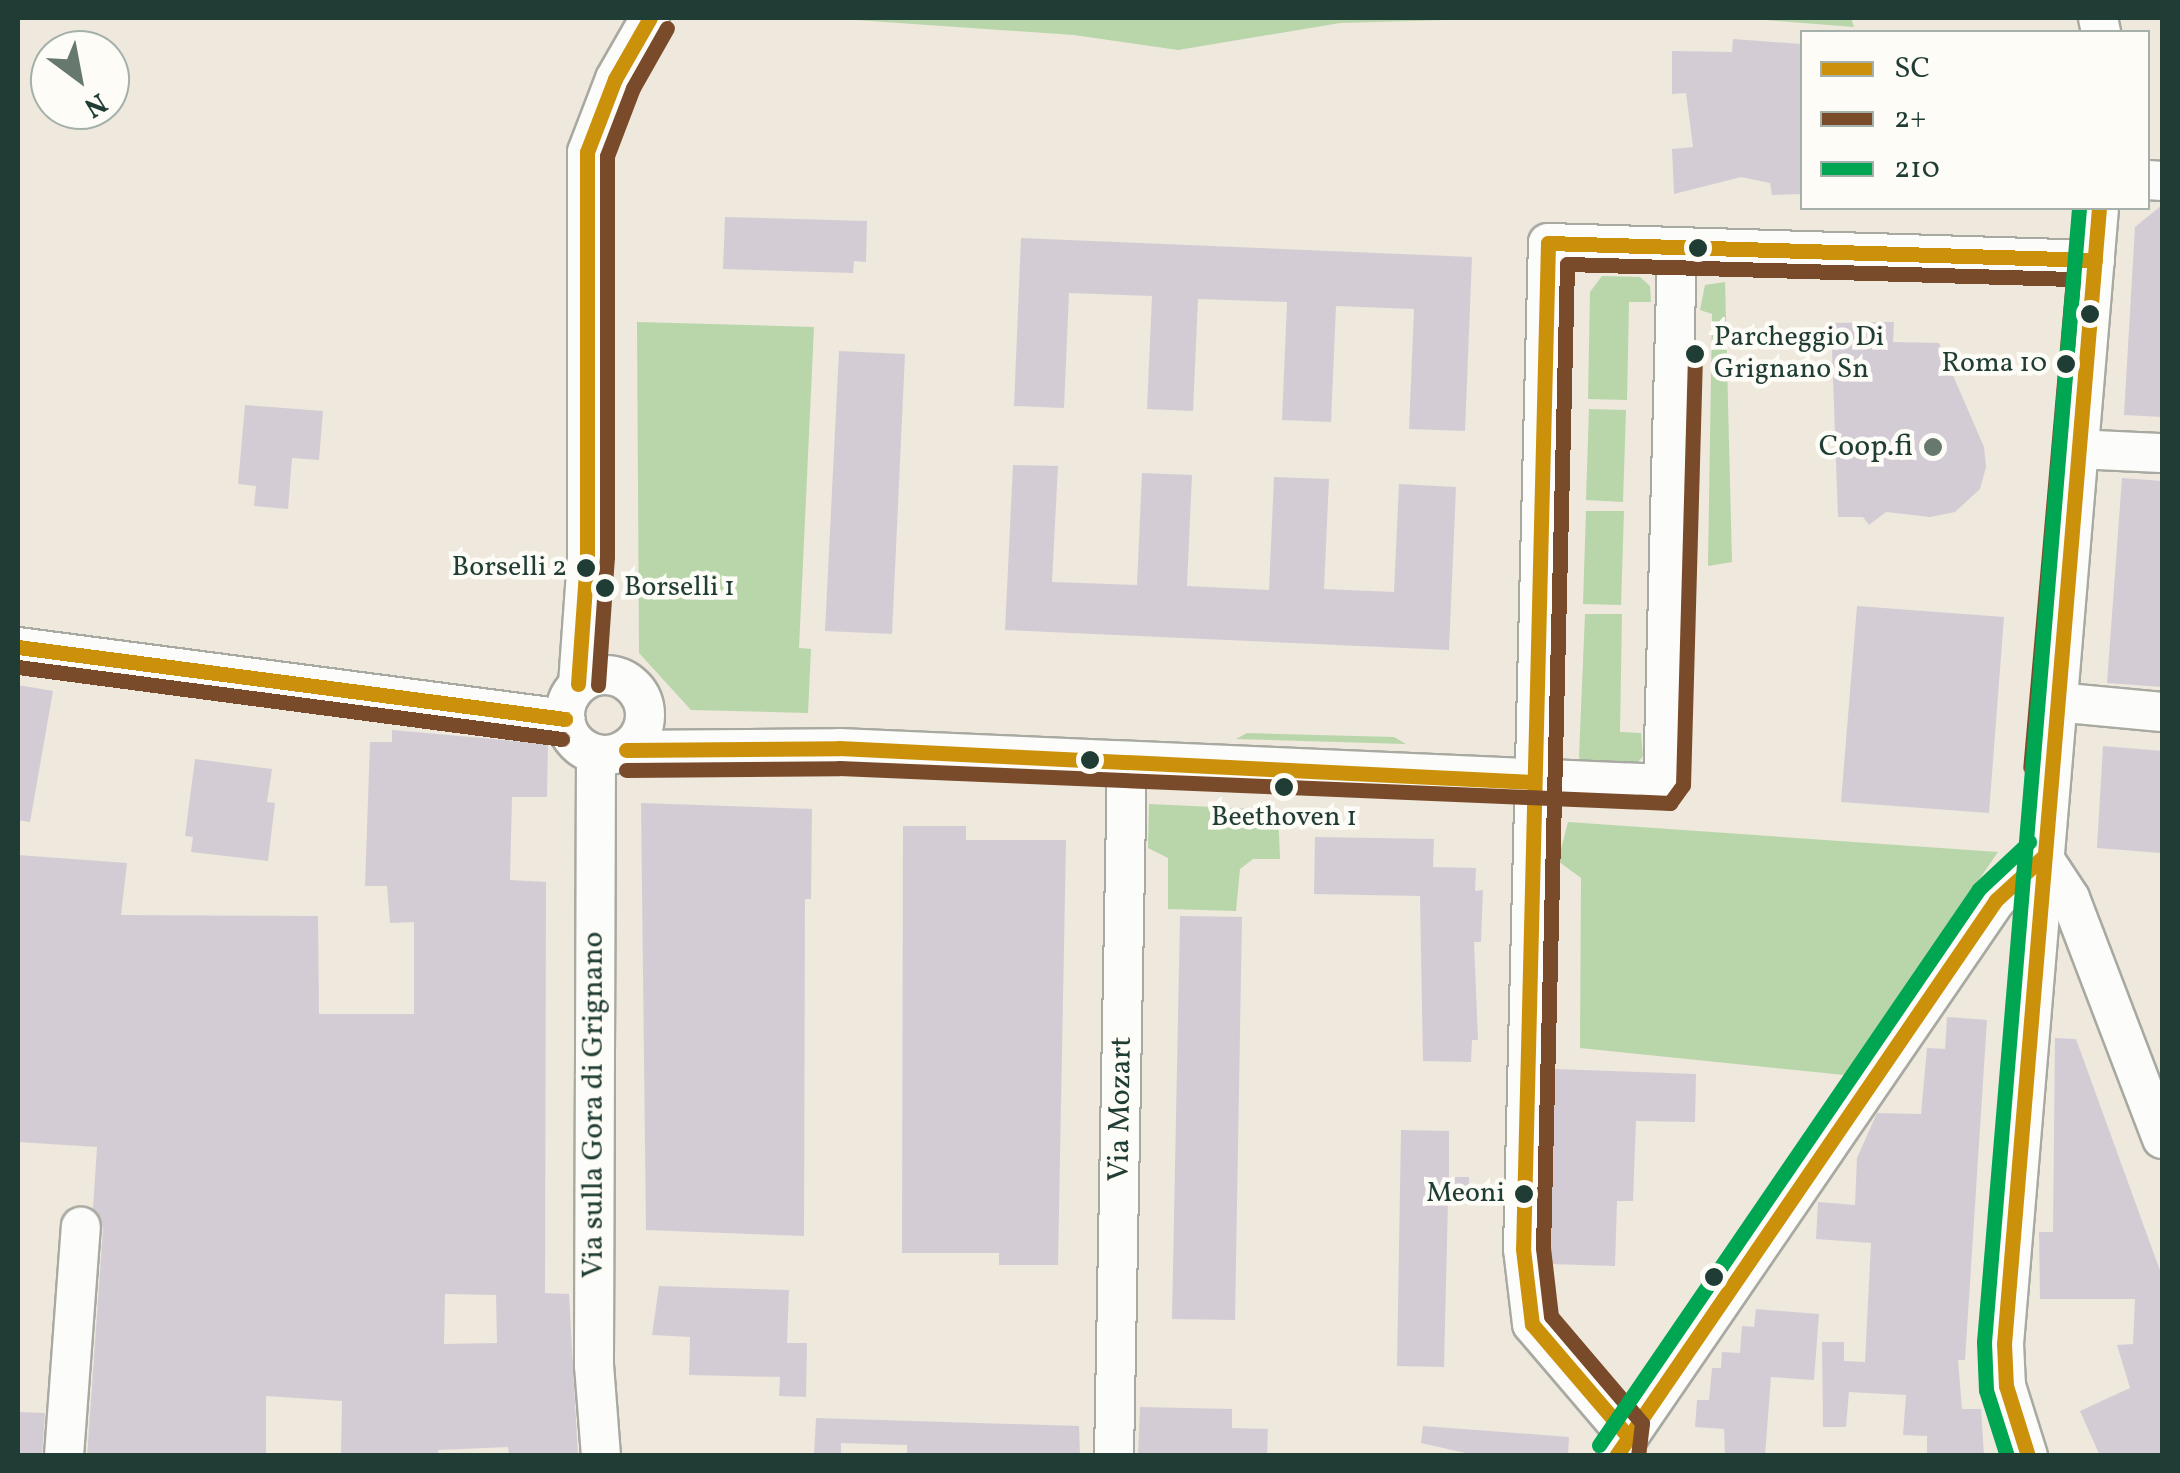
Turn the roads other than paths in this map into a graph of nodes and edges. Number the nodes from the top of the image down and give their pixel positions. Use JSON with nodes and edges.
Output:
{"nodes":[{"id":1,"x":650,"y":18,"type":"edge"},
{"id":2,"x":2099,"y":210,"type":"edge"},
{"id":3,"x":1677,"y":250,"type":"junction"},
{"id":4,"x":2095,"y":260,"type":"junction"},
{"id":5,"x":2076,"y":449,"type":"junction"},
{"id":6,"x":2162,"y":454,"type":"edge"},
{"id":7,"x":18,"y":647,"type":"edge"},
{"id":8,"x":594,"y":680,"type":"junction"},
{"id":9,"x":2056,"y":702,"type":"junction"},
{"id":10,"x":2162,"y":712,"type":"edge"},
{"id":11,"x":564,"y":720,"type":"junction"},
{"id":12,"x":622,"y":741,"type":"junction"},
{"id":13,"x":1127,"y":762,"type":"junction"},
{"id":14,"x":1533,"y":782,"type":"junction"},
{"id":15,"x":2043,"y":857,"type":"junction"},
{"id":16,"x":2162,"y":1139,"type":"edge"},
{"id":17,"x":81,"y":1227,"type":"dead end"},
{"id":18,"x":1620,"y":1444,"type":"edge"},
{"id":19,"x":64,"y":1456,"type":"edge"},
{"id":20,"x":601,"y":1456,"type":"edge"},
{"id":21,"x":1114,"y":1456,"type":"edge"},
{"id":22,"x":2028,"y":1456,"type":"edge"}],
"edges":[{"from":1,"to":8,"type":"street"},
{"from":2,"to":4,"type":"street"},
{"from":3,"to":4,"type":"street"},
{"from":3,"to":14,"type":"street"},
{"from":3,"to":14,"type":"street"},
{"from":4,"to":5,"type":"street"},
{"from":5,"to":6,"type":"street"},
{"from":5,"to":9,"type":"street"},
{"from":7,"to":11,"type":"street"},
{"from":8,"to":11,"type":"street"},
{"from":8,"to":12,"type":"street"},
{"from":9,"to":10,"type":"street"},
{"from":9,"to":15,"type":"street"},
{"from":11,"to":12,"type":"street"},
{"from":12,"to":13,"type":"street"},
{"from":12,"to":20,"type":"street","name":"Via sulla Gora di Grignano"},
{"from":13,"to":14,"type":"street"},
{"from":13,"to":21,"type":"street","name":"Via Mozart"},
{"from":14,"to":18,"type":"street"},
{"from":15,"to":16,"type":"street"},
{"from":15,"to":18,"type":"street"},
{"from":15,"to":22,"type":"street"},
{"from":17,"to":19,"type":"street"}]}
